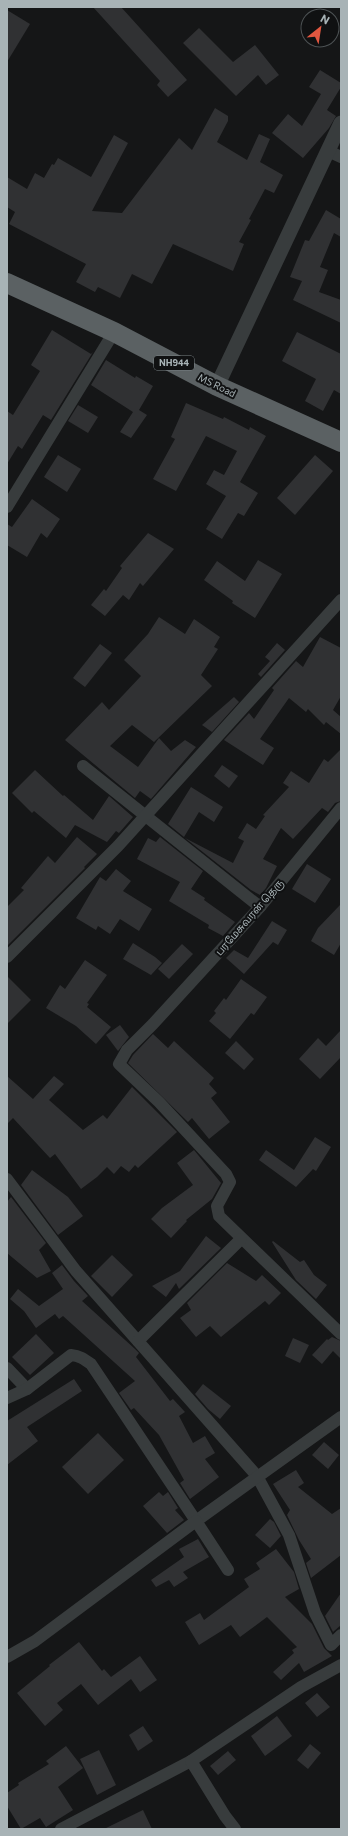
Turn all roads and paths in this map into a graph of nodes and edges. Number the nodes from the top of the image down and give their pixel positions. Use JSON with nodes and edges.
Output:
{"nodes":[{"id":1,"x":341,"y":124,"type":"edge"},
{"id":2,"x":335,"y":154,"type":"edge"},
{"id":3,"x":7,"y":283,"type":"edge"},
{"id":4,"x":114,"y":332,"type":"junction"},
{"id":5,"x":217,"y":386,"type":"junction"},
{"id":6,"x":341,"y":442,"type":"edge"},
{"id":7,"x":7,"y":507,"type":"edge"},
{"id":8,"x":341,"y":600,"type":"edge"},
{"id":9,"x":83,"y":766,"type":"dead end"},
{"id":10,"x":341,"y":808,"type":"edge"},
{"id":11,"x":145,"y":817,"type":"junction"},
{"id":12,"x":260,"y":907,"type":"junction"},
{"id":13,"x":7,"y":957,"type":"edge"},
{"id":14,"x":7,"y":1179,"type":"edge"},
{"id":15,"x":241,"y":1239,"type":"junction"},
{"id":16,"x":341,"y":1334,"type":"edge"},
{"id":17,"x":138,"y":1341,"type":"junction"},
{"id":18,"x":7,"y":1368,"type":"edge"},
{"id":19,"x":27,"y":1389,"type":"junction"},
{"id":20,"x":7,"y":1398,"type":"edge"},
{"id":21,"x":341,"y":1417,"type":"edge"},
{"id":22,"x":257,"y":1476,"type":"junction"},
{"id":23,"x":196,"y":1520,"type":"junction"},
{"id":24,"x":228,"y":1570,"type":"dead end"},
{"id":25,"x":341,"y":1635,"type":"edge"},
{"id":26,"x":331,"y":1646,"type":"junction"},
{"id":27,"x":7,"y":1657,"type":"edge"},
{"id":28,"x":341,"y":1665,"type":"edge"},
{"id":29,"x":191,"y":1761,"type":"junction"},
{"id":30,"x":61,"y":1829,"type":"edge"},
{"id":31,"x":235,"y":1829,"type":"edge"}],
"edges":[{"from":1,"to":2,"type":"street"},
{"from":2,"to":5,"type":"street"},
{"from":3,"to":4,"type":"highway","name":"MS Road","number":"NH944"},
{"from":4,"to":5,"type":"highway","name":"MS Road","number":"NH944"},
{"from":4,"to":7,"type":"street"},
{"from":5,"to":6,"type":"highway","name":"MS Road","number":"NH944"},
{"from":8,"to":11,"type":"street"},
{"from":9,"to":11,"type":"street"},
{"from":10,"to":12,"type":"street","name":"பரமேசுவரன் தெரு"},
{"from":11,"to":12,"type":"street"},
{"from":11,"to":13,"type":"street"},
{"from":12,"to":15,"type":"street","name":"பரமேசுவரன் தெரு"},
{"from":14,"to":17,"type":"street"},
{"from":15,"to":16,"type":"street"},
{"from":15,"to":17,"type":"street"},
{"from":17,"to":22,"type":"street"},
{"from":18,"to":19,"type":"street"},
{"from":19,"to":20,"type":"street"},
{"from":19,"to":23,"type":"street"},
{"from":21,"to":22,"type":"street"},
{"from":22,"to":23,"type":"street"},
{"from":22,"to":26,"type":"street"},
{"from":23,"to":24,"type":"street"},
{"from":23,"to":27,"type":"street"},
{"from":25,"to":26,"type":"street"},
{"from":26,"to":28,"type":"street"},
{"from":28,"to":29,"type":"street"},
{"from":29,"to":30,"type":"street"},
{"from":29,"to":31,"type":"street"}]}
